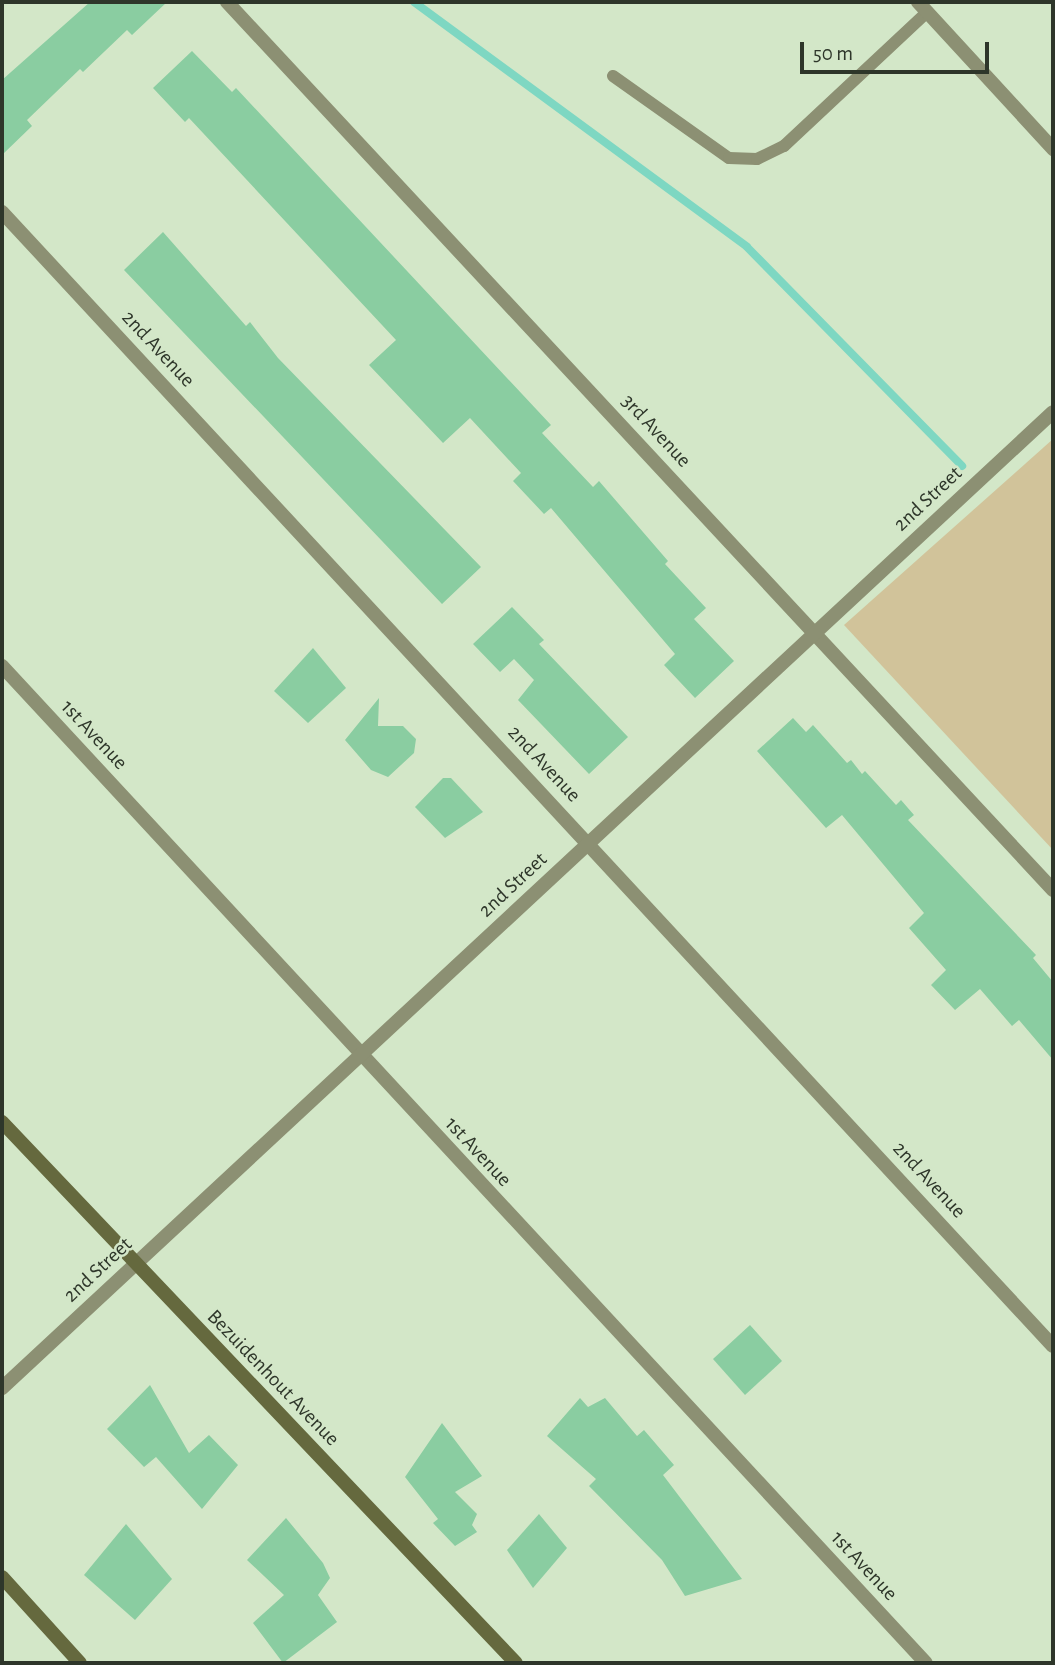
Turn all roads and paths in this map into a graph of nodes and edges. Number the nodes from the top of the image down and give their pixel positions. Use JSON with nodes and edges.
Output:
{"nodes":[{"id":1,"x":227,"y":2,"type":"edge"},
{"id":2,"x":922,"y":7,"type":"edge"},
{"id":3,"x":613,"y":76,"type":"dead end"},
{"id":4,"x":1053,"y":149,"type":"edge"},
{"id":5,"x":2,"y":212,"type":"edge"},
{"id":6,"x":1053,"y":412,"type":"edge"},
{"id":7,"x":815,"y":634,"type":"junction"},
{"id":8,"x":2,"y":666,"type":"edge"},
{"id":9,"x":589,"y":843,"type":"junction"},
{"id":10,"x":1053,"y":890,"type":"edge"},
{"id":11,"x":361,"y":1057,"type":"junction"},
{"id":12,"x":2,"y":1122,"type":"edge"},
{"id":13,"x":135,"y":1264,"type":"junction"},
{"id":14,"x":1053,"y":1346,"type":"edge"},
{"id":15,"x":2,"y":1388,"type":"edge"},
{"id":16,"x":2,"y":1577,"type":"edge"},
{"id":17,"x":80,"y":1663,"type":"edge"},
{"id":18,"x":516,"y":1663,"type":"edge"},
{"id":19,"x":926,"y":1663,"type":"edge"}],
"edges":[{"from":1,"to":7,"type":"street","name":"3rd Avenue"},
{"from":2,"to":3,"type":"lane"},
{"from":2,"to":4,"type":"street"},
{"from":5,"to":9,"type":"street","name":"2nd Avenue"},
{"from":6,"to":7,"type":"street","name":"2nd Street"},
{"from":7,"to":9,"type":"street","name":"2nd Street"},
{"from":7,"to":10,"type":"street","name":"3rd Avenue"},
{"from":8,"to":11,"type":"street","name":"1st Avenue"},
{"from":9,"to":11,"type":"street","name":"2nd Street"},
{"from":9,"to":14,"type":"street","name":"2nd Avenue"},
{"from":11,"to":13,"type":"street","name":"2nd Street"},
{"from":11,"to":19,"type":"street","name":"1st Avenue"},
{"from":12,"to":13,"type":"street","name":"Bezuidenhout Avenue"},
{"from":13,"to":15,"type":"street","name":"2nd Street"},
{"from":13,"to":18,"type":"street","name":"Bezuidenhout Avenue"},
{"from":16,"to":17,"type":"street"}]}
